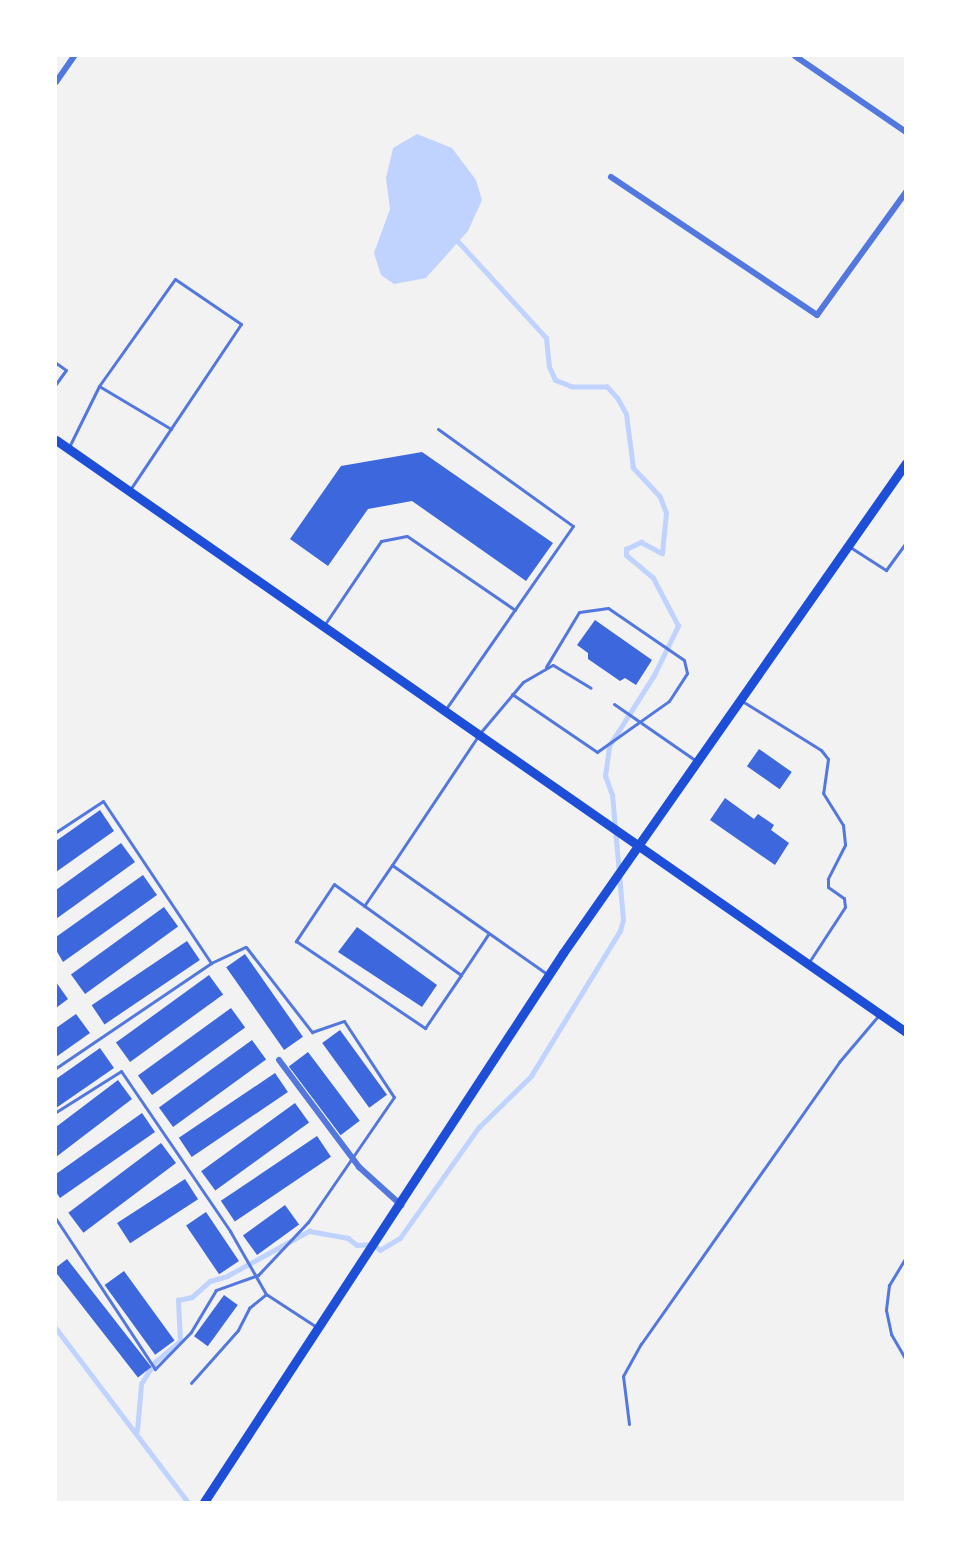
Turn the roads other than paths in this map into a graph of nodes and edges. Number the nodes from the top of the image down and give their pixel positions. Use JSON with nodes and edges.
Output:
{"nodes":[{"id":1,"x":74,"y":56,"type":"edge"},
{"id":2,"x":795,"y":56,"type":"edge"},
{"id":3,"x":56,"y":82,"type":"edge"},
{"id":4,"x":906,"y":132,"type":"edge"},
{"id":5,"x":611,"y":177,"type":"dead end"},
{"id":6,"x":906,"y":192,"type":"edge"},
{"id":7,"x":56,"y":363,"type":"edge"},
{"id":8,"x":56,"y":384,"type":"edge"},
{"id":9,"x":99,"y":386,"type":"junction"},
{"id":10,"x":171,"y":429,"type":"junction"},
{"id":11,"x":438,"y":429,"type":"dead end"},
{"id":12,"x":56,"y":440,"type":"edge"},
{"id":13,"x":68,"y":448,"type":"junction"},
{"id":14,"x":906,"y":463,"type":"edge"},
{"id":15,"x":130,"y":491,"type":"junction"},
{"id":16,"x":906,"y":542,"type":"edge"},
{"id":17,"x":849,"y":546,"type":"junction"},
{"id":18,"x":515,"y":610,"type":"junction"},
{"id":19,"x":324,"y":626,"type":"junction"},
{"id":20,"x":546,"y":667,"type":"junction"},
{"id":21,"x":591,"y":688,"type":"dead end"},
{"id":22,"x":512,"y":694,"type":"junction"},
{"id":23,"x":740,"y":700,"type":"junction"},
{"id":24,"x":614,"y":704,"type":"dead end"},
{"id":25,"x":446,"y":709,"type":"junction"},
{"id":26,"x":642,"y":723,"type":"junction"},
{"id":27,"x":480,"y":733,"type":"junction"},
{"id":28,"x":697,"y":761,"type":"junction"},
{"id":29,"x":56,"y":832,"type":"edge"},
{"id":30,"x":639,"y":843,"type":"junction"},
{"id":31,"x":392,"y":865,"type":"junction"},
{"id":32,"x":364,"y":906,"type":"junction"},
{"id":33,"x":489,"y":933,"type":"junction"},
{"id":34,"x":211,"y":963,"type":"junction"},
{"id":35,"x":808,"y":964,"type":"junction"},
{"id":36,"x":460,"y":975,"type":"junction"},
{"id":37,"x":549,"y":975,"type":"junction"},
{"id":38,"x":879,"y":1014,"type":"junction"},
{"id":39,"x":906,"y":1032,"type":"edge"},
{"id":40,"x":279,"y":1060,"type":"dead end"},
{"id":41,"x":56,"y":1068,"type":"edge"},
{"id":42,"x":56,"y":1112,"type":"edge"},
{"id":43,"x":352,"y":1158,"type":"junction"},
{"id":44,"x":402,"y":1205,"type":"junction"},
{"id":45,"x":56,"y":1219,"type":"edge"},
{"id":46,"x":906,"y":1257,"type":"edge"},
{"id":47,"x":258,"y":1275,"type":"junction"},
{"id":48,"x":266,"y":1294,"type":"junction"},
{"id":49,"x":319,"y":1329,"type":"junction"},
{"id":50,"x":906,"y":1360,"type":"edge"},
{"id":51,"x":191,"y":1383,"type":"dead end"},
{"id":52,"x":629,"y":1424,"type":"dead end"},
{"id":53,"x":204,"y":1503,"type":"edge"}],
"edges":[{"from":1,"to":3,"type":"street"},
{"from":2,"to":4,"type":"street"},
{"from":5,"to":6,"type":"street"},
{"from":7,"to":8,"type":"lane"},
{"from":9,"to":10,"type":"lane"},
{"from":9,"to":10,"type":"lane"},
{"from":9,"to":13,"type":"lane"},
{"from":10,"to":15,"type":"lane"},
{"from":11,"to":18,"type":"lane"},
{"from":12,"to":13,"type":"main road"},
{"from":13,"to":15,"type":"main road"},
{"from":14,"to":17,"type":"main road"},
{"from":15,"to":19,"type":"main road"},
{"from":16,"to":17,"type":"lane"},
{"from":17,"to":23,"type":"main road"},
{"from":18,"to":19,"type":"lane"},
{"from":18,"to":25,"type":"lane"},
{"from":19,"to":25,"type":"main road"},
{"from":20,"to":21,"type":"lane"},
{"from":20,"to":22,"type":"lane"},
{"from":20,"to":26,"type":"lane"},
{"from":22,"to":26,"type":"lane"},
{"from":22,"to":27,"type":"lane"},
{"from":23,"to":28,"type":"main road"},
{"from":23,"to":35,"type":"lane"},
{"from":24,"to":26,"type":"lane"},
{"from":25,"to":27,"type":"main road"},
{"from":26,"to":28,"type":"lane"},
{"from":27,"to":30,"type":"main road"},
{"from":27,"to":31,"type":"lane"},
{"from":28,"to":30,"type":"main road"},
{"from":29,"to":34,"type":"lane"},
{"from":30,"to":35,"type":"main road"},
{"from":30,"to":37,"type":"main road"},
{"from":31,"to":32,"type":"lane"},
{"from":31,"to":33,"type":"lane"},
{"from":32,"to":36,"type":"lane"},
{"from":32,"to":36,"type":"lane"},
{"from":33,"to":36,"type":"lane"},
{"from":33,"to":37,"type":"lane"},
{"from":34,"to":41,"type":"lane"},
{"from":34,"to":43,"type":"lane"},
{"from":35,"to":38,"type":"main road"},
{"from":37,"to":44,"type":"main road"},
{"from":38,"to":39,"type":"main road"},
{"from":38,"to":52,"type":"lane"},
{"from":40,"to":43,"type":"street"},
{"from":42,"to":47,"type":"lane"},
{"from":43,"to":44,"type":"street"},
{"from":43,"to":47,"type":"lane"},
{"from":44,"to":49,"type":"main road"},
{"from":45,"to":47,"type":"lane"},
{"from":46,"to":50,"type":"lane"},
{"from":47,"to":48,"type":"lane"},
{"from":48,"to":49,"type":"lane"},
{"from":48,"to":51,"type":"lane"},
{"from":49,"to":53,"type":"main road"}]}
